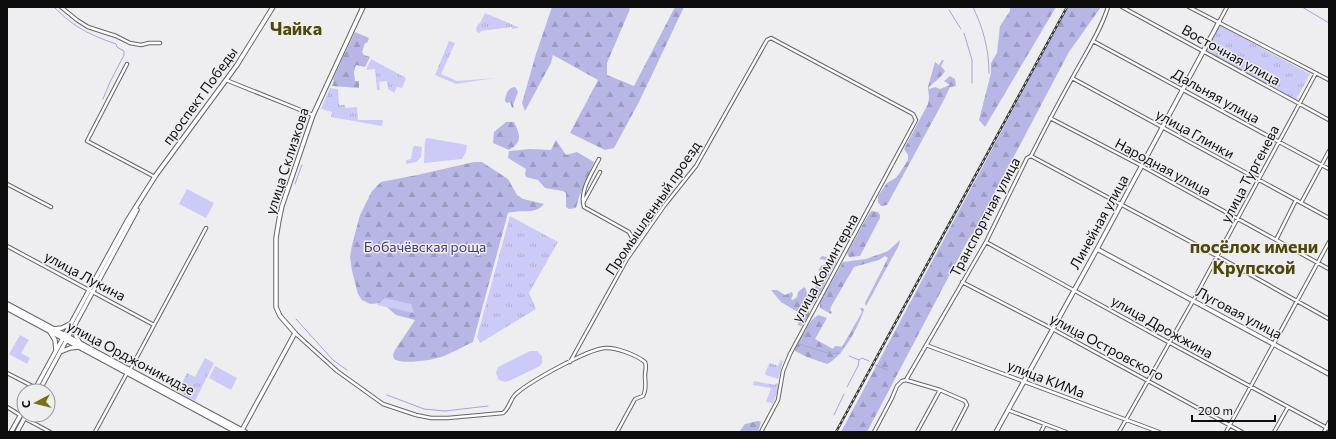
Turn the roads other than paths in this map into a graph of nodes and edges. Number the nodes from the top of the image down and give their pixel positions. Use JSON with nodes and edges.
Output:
{"nodes":[{"id":1,"x":61,"y":7,"type":"edge"},
{"id":2,"x":273,"y":7,"type":"edge"},
{"id":3,"x":363,"y":7,"type":"edge"},
{"id":4,"x":1108,"y":7,"type":"edge"},
{"id":5,"x":1122,"y":7,"type":"edge"},
{"id":6,"x":1189,"y":7,"type":"edge"},
{"id":7,"x":1227,"y":7,"type":"edge"},
{"id":8,"x":1219,"y":22,"type":"junction"},
{"id":9,"x":771,"y":38,"type":"joint"},
{"id":10,"x":1093,"y":40,"type":"junction"},
{"id":11,"x":160,"y":43,"type":"dead end"},
{"id":12,"x":1204,"y":51,"type":"junction"},
{"id":13,"x":127,"y":64,"type":"dead end"},
{"id":14,"x":1316,"y":73,"type":"junction"},
{"id":15,"x":1072,"y":78,"type":"junction"},
{"id":16,"x":226,"y":80,"type":"junction"},
{"id":17,"x":1329,"y":80,"type":"edge"},
{"id":18,"x":1183,"y":90,"type":"junction"},
{"id":19,"x":1299,"y":104,"type":"junction"},
{"id":20,"x":313,"y":115,"type":"junction"},
{"id":21,"x":1050,"y":118,"type":"junction"},
{"id":22,"x":1329,"y":120,"type":"edge"},
{"id":23,"x":1163,"y":127,"type":"junction"},
{"id":24,"x":1279,"y":142,"type":"junction"},
{"id":25,"x":1329,"y":151,"type":"edge"},
{"id":26,"x":1031,"y":156,"type":"junction"},
{"id":27,"x":599,"y":159,"type":"dead end"},
{"id":28,"x":1322,"y":165,"type":"junction"},
{"id":29,"x":1142,"y":166,"type":"junction"},
{"id":30,"x":1329,"y":169,"type":"edge"},
{"id":31,"x":600,"y":172,"type":"dead end"},
{"id":32,"x":155,"y":177,"type":"junction"},
{"id":33,"x":1258,"y":180,"type":"junction"},
{"id":34,"x":7,"y":184,"type":"edge"},
{"id":35,"x":1296,"y":200,"type":"junction"},
{"id":36,"x":583,"y":203,"type":"junction"},
{"id":37,"x":1301,"y":203,"type":"junction"},
{"id":38,"x":1121,"y":205,"type":"junction"},
{"id":39,"x":51,"y":207,"type":"dead end"},
{"id":40,"x":1238,"y":218,"type":"junction"},
{"id":41,"x":1329,"y":218,"type":"edge"},
{"id":42,"x":206,"y":228,"type":"dead end"},
{"id":43,"x":1276,"y":240,"type":"junction"},
{"id":44,"x":986,"y":242,"type":"junction"},
{"id":45,"x":1329,"y":242,"type":"edge"},
{"id":46,"x":7,"y":246,"type":"edge"},
{"id":47,"x":1097,"y":249,"type":"junction"},
{"id":48,"x":633,"y":250,"type":"junction"},
{"id":49,"x":1217,"y":256,"type":"junction"},
{"id":50,"x":1318,"y":263,"type":"junction"},
{"id":51,"x":1329,"y":269,"type":"edge"},
{"id":52,"x":962,"y":282,"type":"junction"},
{"id":53,"x":91,"y":291,"type":"junction"},
{"id":54,"x":1074,"y":291,"type":"junction"},
{"id":55,"x":1193,"y":301,"type":"junction"},
{"id":56,"x":1297,"y":301,"type":"junction"},
{"id":57,"x":7,"y":304,"type":"edge"},
{"id":58,"x":7,"y":308,"type":"edge"},
{"id":59,"x":1329,"y":319,"type":"edge"},
{"id":60,"x":73,"y":324,"type":"junction"},
{"id":61,"x":154,"y":325,"type":"junction"},
{"id":62,"x":51,"y":330,"type":"junction"},
{"id":63,"x":1053,"y":330,"type":"junction"},
{"id":64,"x":295,"y":333,"type":"junction"},
{"id":65,"x":65,"y":338,"type":"junction"},
{"id":66,"x":1170,"y":343,"type":"junction"},
{"id":67,"x":1274,"y":344,"type":"junction"},
{"id":68,"x":926,"y":345,"type":"junction"},
{"id":69,"x":80,"y":346,"type":"junction"},
{"id":70,"x":57,"y":352,"type":"junction"},
{"id":71,"x":570,"y":362,"type":"junction"},
{"id":72,"x":128,"y":371,"type":"junction"},
{"id":73,"x":7,"y":373,"type":"edge"},
{"id":74,"x":1329,"y":374,"type":"edge"},
{"id":75,"x":906,"y":380,"type":"junction"},
{"id":76,"x":1024,"y":381,"type":"junction"},
{"id":77,"x":1148,"y":381,"type":"junction"},
{"id":78,"x":24,"y":383,"type":"edge"},
{"id":79,"x":40,"y":383,"type":"edge"},
{"id":80,"x":1250,"y":387,"type":"junction"},
{"id":81,"x":940,"y":390,"type":"junction"},
{"id":82,"x":7,"y":407,"type":"edge"},
{"id":83,"x":1288,"y":407,"type":"junction"},
{"id":84,"x":1008,"y":410,"type":"junction"},
{"id":85,"x":16,"y":412,"type":"edge"},
{"id":86,"x":1126,"y":420,"type":"junction"},
{"id":87,"x":1329,"y":422,"type":"edge"},
{"id":88,"x":19,"y":423,"type":"edge"},
{"id":89,"x":35,"y":423,"type":"edge"},
{"id":90,"x":1045,"y":424,"type":"junction"},
{"id":91,"x":1230,"y":425,"type":"junction"},
{"id":92,"x":1328,"y":428,"type":"edge"},
{"id":93,"x":12,"y":432,"type":"edge"},
{"id":94,"x":50,"y":432,"type":"edge"},
{"id":95,"x":95,"y":432,"type":"edge"},
{"id":96,"x":237,"y":432,"type":"edge"},
{"id":97,"x":243,"y":432,"type":"edge"},
{"id":98,"x":617,"y":432,"type":"edge"},
{"id":99,"x":761,"y":432,"type":"edge"},
{"id":100,"x":874,"y":432,"type":"edge"},
{"id":101,"x":917,"y":432,"type":"edge"},
{"id":102,"x":953,"y":432,"type":"edge"},
{"id":103,"x":996,"y":432,"type":"edge"},
{"id":104,"x":1041,"y":432,"type":"edge"},
{"id":105,"x":1066,"y":432,"type":"edge"},
{"id":106,"x":1119,"y":432,"type":"edge"},
{"id":107,"x":1159,"y":432,"type":"edge"},
{"id":108,"x":1226,"y":432,"type":"edge"},
{"id":109,"x":1242,"y":432,"type":"edge"},
{"id":110,"x":1274,"y":432,"type":"edge"},
{"id":111,"x":1324,"y":432,"type":"edge"}],
"edges":[{"from":1,"to":11,"type":"street"},
{"from":2,"to":16,"type":"street","name":"проспект Победы"},
{"from":3,"to":20,"type":"street","name":"улица Склизкова"},
{"from":4,"to":10,"type":"street","name":"Транспортная улица"},
{"from":5,"to":12,"type":"street","name":"Восточная улица"},
{"from":6,"to":8,"type":"street"},
{"from":7,"to":8,"type":"street"},
{"from":8,"to":12,"type":"street","name":"Линейная улица"},
{"from":8,"to":14,"type":"street"},
{"from":9,"to":48,"type":"street","name":"Промышленный проезд"},
{"from":9,"to":99,"type":"street","name":"улица Коминтерна"},
{"from":10,"to":15,"type":"street","name":"Транспортная улица"},
{"from":10,"to":18,"type":"street","name":"Дальняя улица"},
{"from":12,"to":18,"type":"street","name":"Линейная улица"},
{"from":12,"to":19,"type":"street","name":"Восточная улица"},
{"from":13,"to":32,"type":"street"},
{"from":14,"to":17,"type":"street"},
{"from":14,"to":19,"type":"street","name":"улица Тургенева"},
{"from":15,"to":21,"type":"street","name":"Транспортная улица"},
{"from":15,"to":23,"type":"street","name":"улица Глинки"},
{"from":16,"to":20,"type":"street"},
{"from":16,"to":32,"type":"street","name":"проспект Победы"},
{"from":18,"to":23,"type":"street","name":"Линейная улица"},
{"from":18,"to":24,"type":"street","name":"Дальняя улица"},
{"from":19,"to":22,"type":"street","name":"Восточная улица"},
{"from":19,"to":24,"type":"street","name":"улица Тургенева"},
{"from":20,"to":64,"type":"street","name":"улица Склизкова"},
{"from":21,"to":26,"type":"street","name":"Транспортная улица"},
{"from":21,"to":29,"type":"street","name":"Народная улица"},
{"from":23,"to":29,"type":"street","name":"Линейная улица"},
{"from":23,"to":33,"type":"street","name":"улица Глинки"},
{"from":24,"to":28,"type":"street","name":"Дальняя улица"},
{"from":24,"to":33,"type":"street","name":"улица Тургенева"},
{"from":25,"to":28,"type":"street"},
{"from":26,"to":38,"type":"street"},
{"from":26,"to":44,"type":"street","name":"Транспортная улица"},
{"from":27,"to":36,"type":"street"},
{"from":28,"to":30,"type":"street","name":"Дальняя улица"},
{"from":28,"to":37,"type":"street"},
{"from":29,"to":38,"type":"street","name":"Линейная улица"},
{"from":29,"to":40,"type":"street","name":"Народная улица"},
{"from":31,"to":36,"type":"street"},
{"from":32,"to":53,"type":"street","name":"проспект Победы"},
{"from":33,"to":35,"type":"street","name":"улица Глинки"},
{"from":33,"to":40,"type":"street","name":"улица Тургенева"},
{"from":34,"to":39,"type":"street"},
{"from":35,"to":37,"type":"street","name":"улица Глинки"},
{"from":35,"to":43,"type":"street"},
{"from":36,"to":48,"type":"street"},
{"from":37,"to":41,"type":"street","name":"улица Глинки"},
{"from":38,"to":47,"type":"street","name":"Линейная улица"},
{"from":38,"to":49,"type":"street"},
{"from":40,"to":43,"type":"street","name":"Народная улица"},
{"from":40,"to":49,"type":"street","name":"улица Тургенева"},
{"from":42,"to":61,"type":"street"},
{"from":43,"to":50,"type":"street","name":"Народная улица"},
{"from":44,"to":52,"type":"street","name":"Транспортная улица"},
{"from":44,"to":54,"type":"street","name":"улица Дрожжина"},
{"from":45,"to":50,"type":"street"},
{"from":46,"to":53,"type":"street","name":"улица Лукина"},
{"from":47,"to":54,"type":"street","name":"Линейная улица"},
{"from":47,"to":55,"type":"street","name":"Луговая улица"},
{"from":48,"to":71,"type":"street","name":"Промышленный проезд"},
{"from":49,"to":55,"type":"street","name":"улица Тургенева"},
{"from":49,"to":56,"type":"street"},
{"from":50,"to":51,"type":"street","name":"Народная улица"},
{"from":50,"to":56,"type":"street"},
{"from":52,"to":63,"type":"street","name":"улица Островского"},
{"from":52,"to":68,"type":"street","name":"Транспортная улица"},
{"from":53,"to":60,"type":"street","name":"проспект Победы"},
{"from":53,"to":61,"type":"street","name":"улица Лукина"},
{"from":54,"to":63,"type":"street","name":"Линейная улица"},
{"from":54,"to":66,"type":"street","name":"улица Дрожжина"},
{"from":55,"to":66,"type":"street","name":"улица Тургенева"},
{"from":55,"to":67,"type":"street","name":"Луговая улица"},
{"from":56,"to":59,"type":"street"},
{"from":56,"to":67,"type":"street"},
{"from":57,"to":62,"type":"main road","name":"улица Орджоникидзе"},
{"from":58,"to":62,"type":"main road","name":"улица Орджоникидзе"},
{"from":60,"to":62,"type":"street"},
{"from":60,"to":65,"type":"street","name":"проспект Победы"},
{"from":60,"to":69,"type":"street"},
{"from":61,"to":72,"type":"street"},
{"from":62,"to":65,"type":"main road","name":"улица Орджоникидзе"},
{"from":62,"to":70,"type":"street"},
{"from":63,"to":76,"type":"street","name":"Линейная улица"},
{"from":63,"to":77,"type":"street","name":"улица Островского"},
{"from":64,"to":71,"type":"street"},
{"from":64,"to":97,"type":"street"},
{"from":65,"to":69,"type":"main road","name":"улица Орджоникидзе"},
{"from":65,"to":70,"type":"street","name":"проспект Победы"},
{"from":66,"to":77,"type":"street","name":"улица Тургенева"},
{"from":66,"to":80,"type":"street","name":"улица Дрожжина"},
{"from":67,"to":74,"type":"street","name":"Луговая улица"},
{"from":67,"to":80,"type":"street"},
{"from":68,"to":75,"type":"street","name":"Транспортная улица"},
{"from":68,"to":76,"type":"street","name":"улица КИМа"},
{"from":69,"to":70,"type":"street"},
{"from":69,"to":72,"type":"main road","name":"улица Орджоникидзе"},
{"from":70,"to":79,"type":"street","name":"проспект Победы"},
{"from":71,"to":98,"type":"street"},
{"from":72,"to":95,"type":"street"},
{"from":72,"to":96,"type":"main road","name":"улица Орджоникидзе"},
{"from":72,"to":97,"type":"main road","name":"улица Орджоникидзе"},
{"from":73,"to":78,"type":"street"},
{"from":75,"to":81,"type":"street"},
{"from":75,"to":100,"type":"street","name":"Транспортная улица"},
{"from":76,"to":84,"type":"street","name":"Линейная улица"},
{"from":76,"to":86,"type":"street","name":"улица КИМа"},
{"from":77,"to":86,"type":"street","name":"улица Тургенева"},
{"from":77,"to":91,"type":"street","name":"улица Островского"},
{"from":80,"to":83,"type":"street","name":"улица Дрожжина"},
{"from":80,"to":91,"type":"street"},
{"from":81,"to":101,"type":"street"},
{"from":81,"to":102,"type":"street"},
{"from":82,"to":85,"type":"street"},
{"from":83,"to":92,"type":"street","name":"улица Дрожжина"},
{"from":83,"to":110,"type":"street"},
{"from":84,"to":90,"type":"street"},
{"from":84,"to":103,"type":"street","name":"Линейная улица"},
{"from":86,"to":106,"type":"street","name":"улица Тургенева"},
{"from":86,"to":107,"type":"street","name":"улица КИМа"},
{"from":87,"to":92,"type":"street"},
{"from":88,"to":93,"type":"street"},
{"from":89,"to":94,"type":"street"},
{"from":90,"to":104,"type":"street"},
{"from":90,"to":105,"type":"street"},
{"from":91,"to":108,"type":"street"},
{"from":91,"to":109,"type":"street","name":"улица Островского"},
{"from":92,"to":111,"type":"street"}]}
